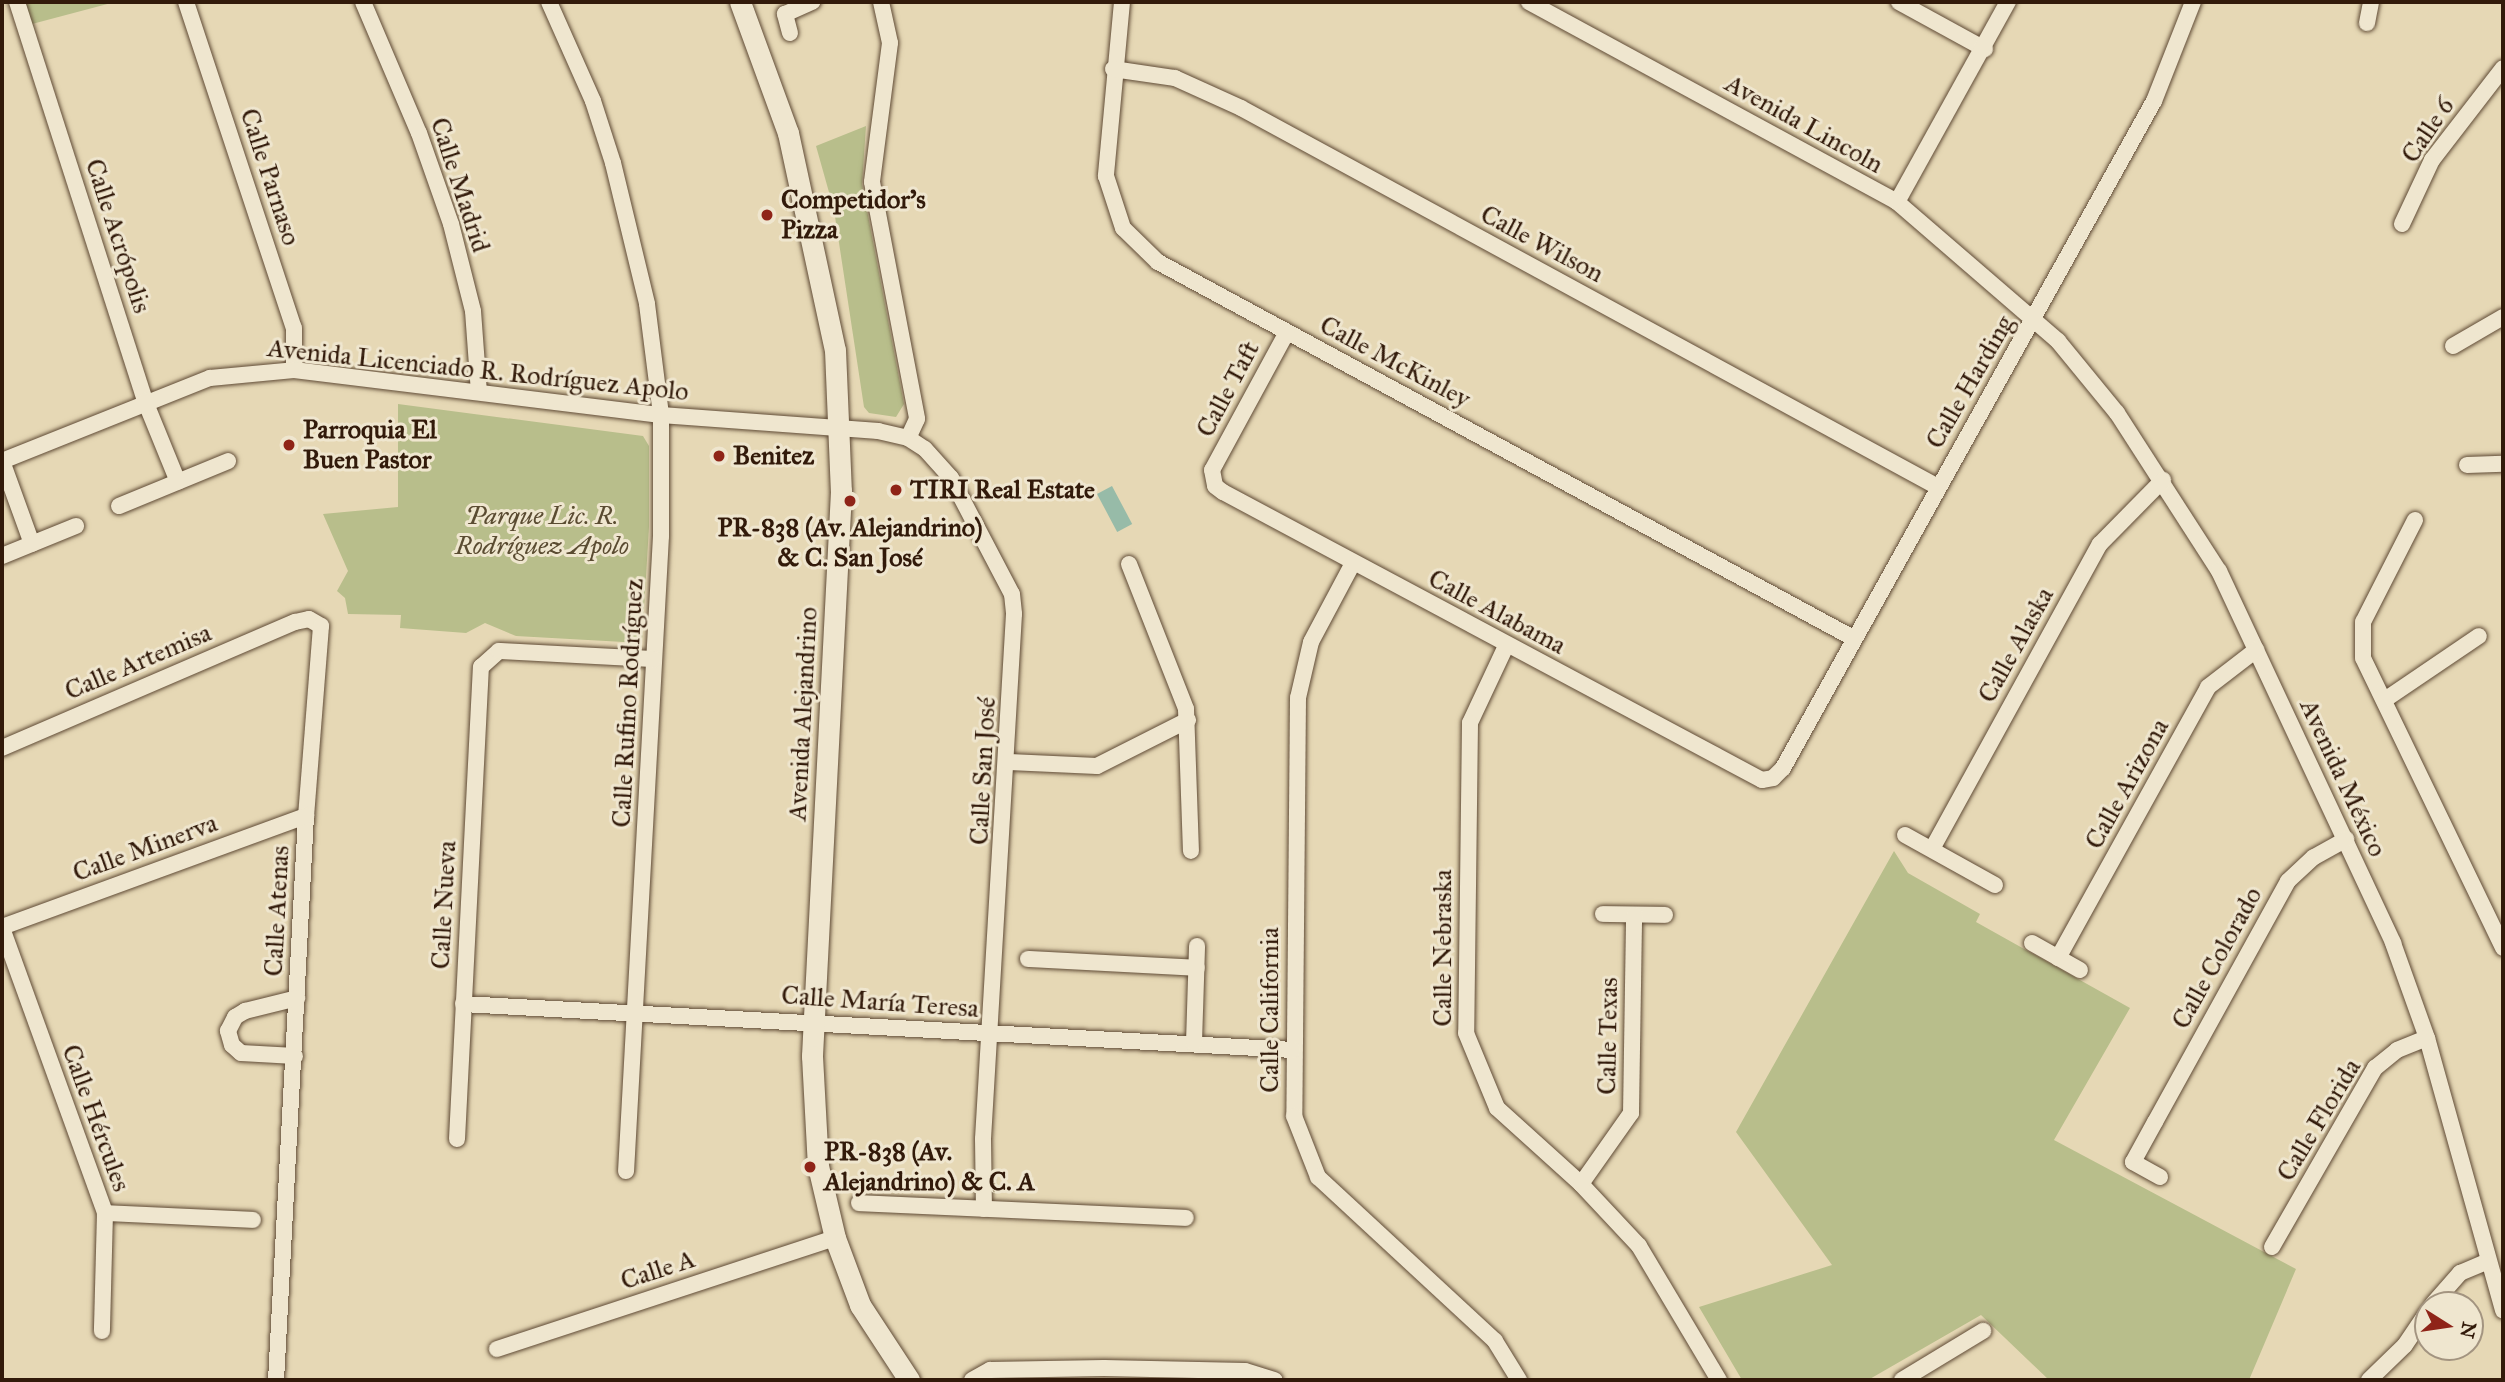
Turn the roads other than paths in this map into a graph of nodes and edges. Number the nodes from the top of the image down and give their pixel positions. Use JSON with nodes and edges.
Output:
{"nodes":[{"id":1,"x":17,"y":2,"type":"edge"},
{"id":2,"x":186,"y":2,"type":"edge"},
{"id":3,"x":363,"y":2,"type":"edge"},
{"id":4,"x":549,"y":2,"type":"edge"},
{"id":5,"x":740,"y":2,"type":"edge"},
{"id":6,"x":812,"y":2,"type":"edge"},
{"id":7,"x":881,"y":2,"type":"edge"},
{"id":8,"x":1122,"y":2,"type":"edge"},
{"id":9,"x":1529,"y":2,"type":"edge"},
{"id":10,"x":1899,"y":2,"type":"edge"},
{"id":11,"x":2008,"y":2,"type":"edge"},
{"id":12,"x":2193,"y":2,"type":"edge"},
{"id":13,"x":2371,"y":2,"type":"edge"},
{"id":14,"x":2367,"y":23,"type":"dead end"},
{"id":15,"x":790,"y":33,"type":"dead end"},
{"id":16,"x":1985,"y":49,"type":"junction"},
{"id":17,"x":2503,"y":68,"type":"edge"},
{"id":18,"x":1113,"y":69,"type":"junction"},
{"id":19,"x":1897,"y":202,"type":"junction"},
{"id":20,"x":2402,"y":224,"type":"dead end"},
{"id":21,"x":2503,"y":317,"type":"edge"},
{"id":22,"x":2034,"y":318,"type":"junction"},
{"id":23,"x":1287,"y":332,"type":"junction"},
{"id":24,"x":2453,"y":346,"type":"dead end"},
{"id":25,"x":294,"y":370,"type":"junction"},
{"id":26,"x":479,"y":392,"type":"junction"},
{"id":27,"x":145,"y":401,"type":"junction"},
{"id":28,"x":662,"y":415,"type":"junction"},
{"id":29,"x":839,"y":426,"type":"junction"},
{"id":30,"x":908,"y":438,"type":"junction"},
{"id":31,"x":2,"y":461,"type":"edge"},
{"id":32,"x":228,"y":461,"type":"dead end"},
{"id":33,"x":2503,"y":464,"type":"edge"},
{"id":34,"x":2467,"y":465,"type":"dead end"},
{"id":35,"x":1212,"y":470,"type":"joint"},
{"id":36,"x":2163,"y":480,"type":"junction"},
{"id":37,"x":178,"y":482,"type":"junction"},
{"id":38,"x":1938,"y":487,"type":"junction"},
{"id":39,"x":118,"y":506,"type":"dead end"},
{"id":40,"x":2415,"y":520,"type":"dead end"},
{"id":41,"x":76,"y":526,"type":"dead end"},
{"id":42,"x":32,"y":544,"type":"junction"},
{"id":43,"x":2,"y":556,"type":"edge"},
{"id":44,"x":1353,"y":563,"type":"junction"},
{"id":45,"x":1129,"y":564,"type":"dead end"},
{"id":46,"x":295,"y":622,"type":"joint"},
{"id":47,"x":2479,"y":636,"type":"dead end"},
{"id":48,"x":1855,"y":639,"type":"junction"},
{"id":49,"x":1506,"y":646,"type":"junction"},
{"id":50,"x":2256,"y":650,"type":"junction"},
{"id":51,"x":654,"y":659,"type":"junction"},
{"id":52,"x":2386,"y":699,"type":"junction"},
{"id":53,"x":1188,"y":720,"type":"junction"},
{"id":54,"x":2,"y":748,"type":"edge"},
{"id":55,"x":1009,"y":762,"type":"junction"},
{"id":56,"x":1773,"y":778,"type":"joint"},
{"id":57,"x":306,"y":816,"type":"junction"},
{"id":58,"x":1905,"y":835,"type":"dead end"},
{"id":59,"x":2346,"y":839,"type":"junction"},
{"id":60,"x":1932,"y":849,"type":"junction"},
{"id":61,"x":1191,"y":851,"type":"dead end"},
{"id":62,"x":1995,"y":885,"type":"dead end"},
{"id":63,"x":1603,"y":914,"type":"dead end"},
{"id":64,"x":1634,"y":915,"type":"junction"},
{"id":65,"x":1665,"y":915,"type":"dead end"},
{"id":66,"x":2,"y":928,"type":"edge"},
{"id":67,"x":2032,"y":943,"type":"dead end"},
{"id":68,"x":1197,"y":946,"type":"dead end"},
{"id":69,"x":2503,"y":948,"type":"edge"},
{"id":70,"x":2059,"y":958,"type":"junction"},
{"id":71,"x":1028,"y":959,"type":"dead end"},
{"id":72,"x":1197,"y":968,"type":"junction"},
{"id":73,"x":2080,"y":970,"type":"dead end"},
{"id":74,"x":297,"y":998,"type":"junction"},
{"id":75,"x":463,"y":1003,"type":"junction"},
{"id":76,"x":637,"y":1013,"type":"junction"},
{"id":77,"x":813,"y":1021,"type":"junction"},
{"id":78,"x":992,"y":1033,"type":"junction"},
{"id":79,"x":2427,"y":1038,"type":"junction"},
{"id":80,"x":1194,"y":1043,"type":"junction"},
{"id":81,"x":1293,"y":1050,"type":"junction"},
{"id":82,"x":295,"y":1056,"type":"junction"},
{"id":83,"x":457,"y":1139,"type":"dead end"},
{"id":84,"x":626,"y":1171,"type":"dead end"},
{"id":85,"x":2160,"y":1177,"type":"dead end"},
{"id":86,"x":1581,"y":1184,"type":"junction"},
{"id":87,"x":859,"y":1203,"type":"dead end"},
{"id":88,"x":984,"y":1209,"type":"junction"},
{"id":89,"x":105,"y":1213,"type":"junction"},
{"id":90,"x":1186,"y":1218,"type":"dead end"},
{"id":91,"x":253,"y":1220,"type":"dead end"},
{"id":92,"x":835,"y":1238,"type":"junction"},
{"id":93,"x":2272,"y":1247,"type":"dead end"},
{"id":94,"x":2486,"y":1262,"type":"junction"},
{"id":95,"x":2444,"y":1291,"type":"edge"},
{"id":96,"x":2503,"y":1311,"type":"edge"},
{"id":97,"x":102,"y":1331,"type":"dead end"},
{"id":98,"x":1983,"y":1331,"type":"dead end"},
{"id":99,"x":2414,"y":1332,"type":"edge"},
{"id":100,"x":497,"y":1349,"type":"dead end"},
{"id":101,"x":1104,"y":1374,"type":"edge"},
{"id":102,"x":1910,"y":1378,"type":"edge"},
{"id":103,"x":276,"y":1380,"type":"edge"},
{"id":104,"x":909,"y":1380,"type":"edge"},
{"id":105,"x":972,"y":1380,"type":"edge"},
{"id":106,"x":1275,"y":1380,"type":"edge"},
{"id":107,"x":1519,"y":1380,"type":"edge"},
{"id":108,"x":1719,"y":1380,"type":"edge"},
{"id":109,"x":2369,"y":1380,"type":"edge"}],
"edges":[{"from":1,"to":27,"type":"street","name":"Calle Acrópolis"},
{"from":2,"to":25,"type":"street","name":"Calle Parnaso"},
{"from":3,"to":26,"type":"street","name":"Calle Madrid"},
{"from":4,"to":28,"type":"street","name":"Calle Rufino Rodríguez"},
{"from":5,"to":29,"type":"street","name":"Avenida Alejandrino"},
{"from":6,"to":15,"type":"street"},
{"from":7,"to":30,"type":"street"},
{"from":8,"to":18,"type":"street","name":"Calle McKinley"},
{"from":9,"to":19,"type":"street","name":"Avenida Lincoln"},
{"from":10,"to":16,"type":"street"},
{"from":11,"to":16,"type":"street"},
{"from":12,"to":22,"type":"street","name":"Calle Harding"},
{"from":13,"to":14,"type":"street"},
{"from":16,"to":19,"type":"street"},
{"from":17,"to":20,"type":"street","name":"Calle 6"},
{"from":18,"to":23,"type":"street","name":"Calle McKinley"},
{"from":18,"to":38,"type":"street","name":"Calle Wilson"},
{"from":19,"to":22,"type":"street","name":"Avenida Lincoln"},
{"from":21,"to":24,"type":"street"},
{"from":22,"to":36,"type":"street","name":"Avenida México"},
{"from":22,"to":38,"type":"street","name":"Calle Harding"},
{"from":23,"to":35,"type":"street","name":"Calle Taft"},
{"from":23,"to":48,"type":"street","name":"Calle McKinley"},
{"from":25,"to":26,"type":"street","name":"Avenida Licenciado R. Rodríguez Apolo"},
{"from":25,"to":27,"type":"street","name":"Avenida Licenciado R. Rodríguez Apolo"},
{"from":26,"to":28,"type":"street","name":"Avenida Licenciado R. Rodríguez Apolo"},
{"from":27,"to":31,"type":"street","name":"Avenida Licenciado R. Rodríguez Apolo"},
{"from":27,"to":37,"type":"street","name":"Calle Acrópolis"},
{"from":28,"to":29,"type":"street","name":"Avenida Licenciado R. Rodríguez Apolo"},
{"from":28,"to":51,"type":"street","name":"Calle Rufino Rodríguez"},
{"from":29,"to":30,"type":"street","name":"Calle San José"},
{"from":29,"to":77,"type":"street","name":"Avenida Alejandrino"},
{"from":30,"to":55,"type":"street","name":"Calle San José"},
{"from":31,"to":42,"type":"street"},
{"from":32,"to":37,"type":"street"},
{"from":33,"to":34,"type":"street"},
{"from":35,"to":44,"type":"street","name":"Calle Alabama"},
{"from":36,"to":50,"type":"street","name":"Avenida México"},
{"from":36,"to":60,"type":"street","name":"Calle Alaska"},
{"from":37,"to":39,"type":"street"},
{"from":38,"to":48,"type":"street","name":"Calle Harding"},
{"from":40,"to":52,"type":"street"},
{"from":41,"to":42,"type":"street"},
{"from":42,"to":43,"type":"street"},
{"from":44,"to":49,"type":"street","name":"Calle Alabama"},
{"from":44,"to":81,"type":"street","name":"Calle California"},
{"from":45,"to":53,"type":"street"},
{"from":46,"to":54,"type":"street","name":"Calle Artemisa"},
{"from":46,"to":57,"type":"street","name":"Calle Atenas"},
{"from":47,"to":52,"type":"street"},
{"from":48,"to":56,"type":"street","name":"Calle Harding"},
{"from":49,"to":56,"type":"street","name":"Calle Alabama"},
{"from":49,"to":86,"type":"street","name":"Calle Nebraska"},
{"from":50,"to":59,"type":"street","name":"Avenida México"},
{"from":50,"to":70,"type":"street","name":"Calle Arizona"},
{"from":51,"to":75,"type":"street","name":"Calle Nueva"},
{"from":51,"to":76,"type":"street","name":"Calle Rufino Rodríguez"},
{"from":52,"to":69,"type":"street"},
{"from":53,"to":55,"type":"street"},
{"from":53,"to":61,"type":"street"},
{"from":55,"to":78,"type":"street","name":"Calle San José"},
{"from":57,"to":66,"type":"street","name":"Calle Minerva"},
{"from":57,"to":74,"type":"street","name":"Calle Atenas"},
{"from":58,"to":60,"type":"street"},
{"from":59,"to":79,"type":"street","name":"Avenida México"},
{"from":59,"to":85,"type":"street","name":"Calle Colorado"},
{"from":60,"to":62,"type":"street"},
{"from":63,"to":64,"type":"street"},
{"from":64,"to":65,"type":"street"},
{"from":64,"to":86,"type":"street","name":"Calle Texas"},
{"from":66,"to":89,"type":"street","name":"Calle Hércules"},
{"from":67,"to":70,"type":"street"},
{"from":68,"to":72,"type":"street"},
{"from":70,"to":73,"type":"street"},
{"from":71,"to":72,"type":"street"},
{"from":72,"to":80,"type":"street"},
{"from":74,"to":82,"type":"street","name":"Calle Atenas"},
{"from":74,"to":82,"type":"street"},
{"from":75,"to":76,"type":"street","name":"Calle María Teresa"},
{"from":75,"to":83,"type":"street","name":"Calle Nueva"},
{"from":76,"to":77,"type":"street","name":"Calle María Teresa"},
{"from":76,"to":84,"type":"street","name":"Calle Rufino Rodríguez"},
{"from":77,"to":78,"type":"street","name":"Calle María Teresa"},
{"from":77,"to":92,"type":"street","name":"Avenida Alejandrino"},
{"from":78,"to":80,"type":"street","name":"Calle María Teresa"},
{"from":78,"to":88,"type":"street","name":"Calle San José"},
{"from":79,"to":93,"type":"street","name":"Calle Florida"},
{"from":79,"to":94,"type":"street","name":"Avenida México"},
{"from":80,"to":81,"type":"street","name":"Calle María Teresa"},
{"from":81,"to":107,"type":"street","name":"Calle California"},
{"from":82,"to":103,"type":"street","name":"Calle Atenas"},
{"from":86,"to":108,"type":"street","name":"Calle Nebraska"},
{"from":87,"to":88,"type":"street"},
{"from":88,"to":90,"type":"street"},
{"from":89,"to":91,"type":"street"},
{"from":89,"to":97,"type":"street","name":"Calle Hércules"},
{"from":92,"to":100,"type":"street","name":"Calle A"},
{"from":92,"to":104,"type":"street","name":"Avenida Alejandrino"},
{"from":94,"to":95,"type":"street"},
{"from":94,"to":96,"type":"street","name":"Avenida México"},
{"from":98,"to":102,"type":"street"},
{"from":99,"to":109,"type":"street"},
{"from":101,"to":105,"type":"street"},
{"from":101,"to":106,"type":"street"}]}
